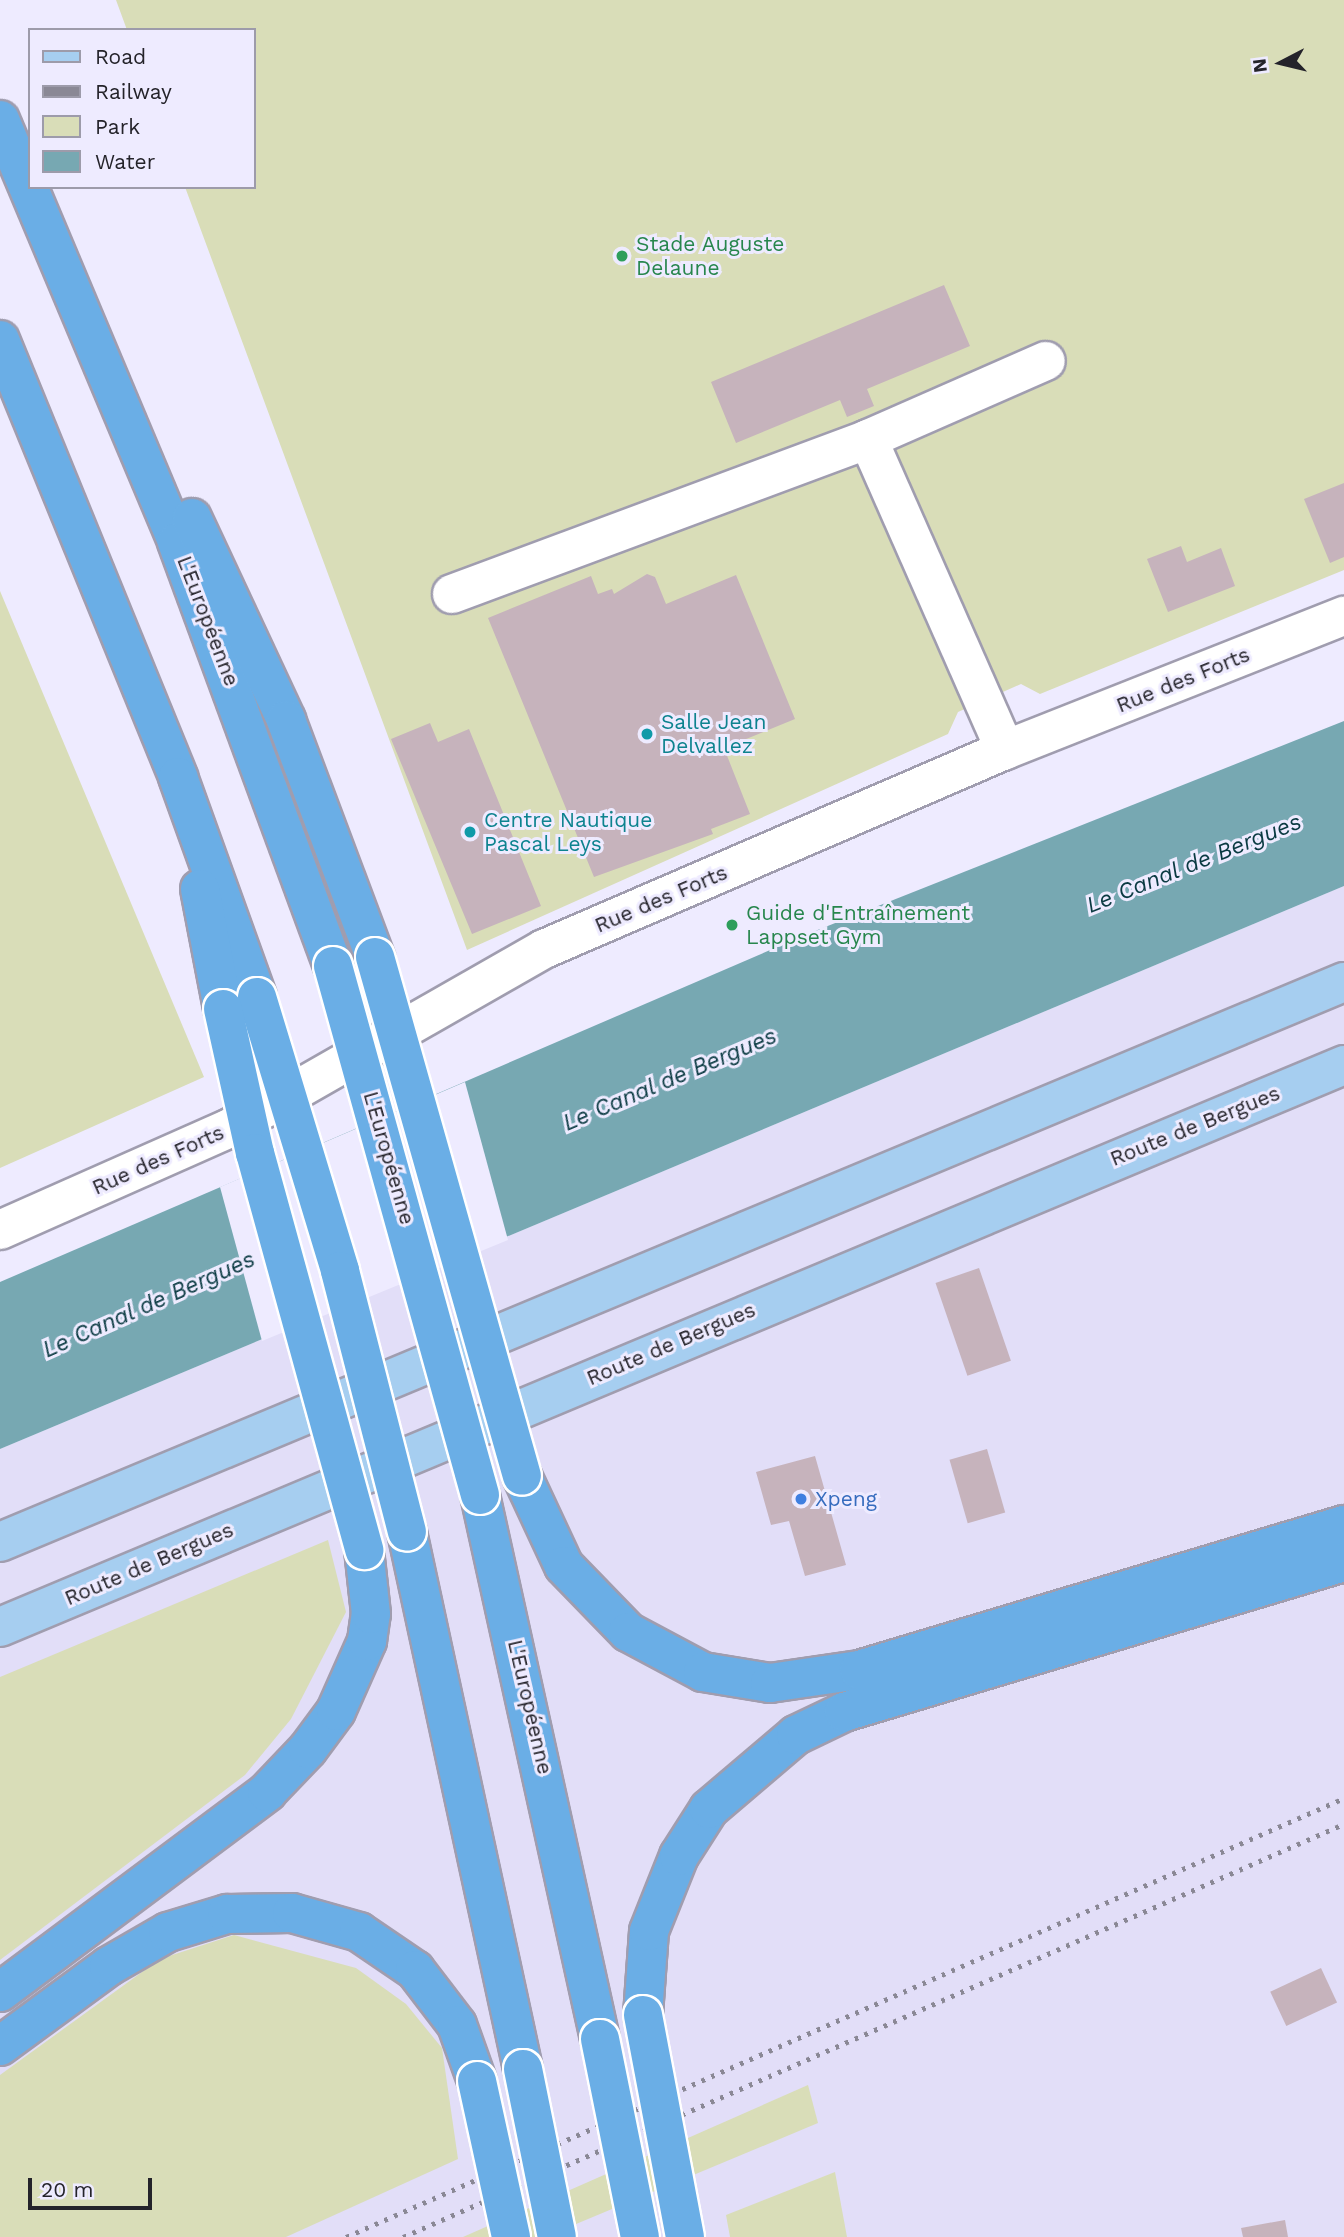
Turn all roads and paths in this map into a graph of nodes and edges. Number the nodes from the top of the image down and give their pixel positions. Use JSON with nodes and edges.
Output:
{"nodes":[{"id":1,"x":0,"y":120,"type":"edge"},
{"id":2,"x":28,"y":185,"type":"edge"},
{"id":3,"x":30,"y":190,"type":"joint"},
{"id":4,"x":0,"y":340,"type":"edge"},
{"id":5,"x":1046,"y":361,"type":"dead end"},
{"id":6,"x":868,"y":439,"type":"junction"},
{"id":7,"x":452,"y":594,"type":"dead end"},
{"id":8,"x":1344,"y":616,"type":"edge"},
{"id":9,"x":1006,"y":750,"type":"junction"},
{"id":10,"x":1344,"y":982,"type":"edge"},
{"id":11,"x":240,"y":1003,"type":"junction"},
{"id":12,"x":1344,"y":1065,"type":"edge"},
{"id":13,"x":0,"y":1230,"type":"edge"},
{"id":14,"x":1344,"y":1525,"type":"edge"},
{"id":15,"x":0,"y":1542,"type":"edge"},
{"id":16,"x":1344,"y":1562,"type":"edge"},
{"id":17,"x":0,"y":1627,"type":"edge"},
{"id":18,"x":0,"y":1992,"type":"edge"},
{"id":19,"x":0,"y":2046,"type":"edge"},
{"id":20,"x":511,"y":2237,"type":"edge"},
{"id":21,"x":557,"y":2237,"type":"edge"},
{"id":22,"x":640,"y":2237,"type":"edge"},
{"id":23,"x":685,"y":2237,"type":"edge"}],
"edges":[{"from":1,"to":2,"type":"highway","name":"L'Européenne"},
{"from":3,"to":14,"type":"highway","bridge":true},
{"from":3,"to":22,"type":"highway","name":"L'Européenne","bridge":true},
{"from":4,"to":11,"type":"highway"},
{"from":5,"to":6,"type":"street"},
{"from":6,"to":7,"type":"street"},
{"from":6,"to":9,"type":"street"},
{"from":8,"to":9,"type":"street","name":"Rue des Forts"},
{"from":9,"to":13,"type":"street","name":"Rue des Forts"},
{"from":10,"to":15,"type":"main road"},
{"from":11,"to":18,"type":"highway","bridge":true},
{"from":11,"to":21,"type":"highway","bridge":true},
{"from":12,"to":17,"type":"main road","name":"Route de Bergues"},
{"from":16,"to":23,"type":"highway","bridge":true},
{"from":19,"to":20,"type":"highway","bridge":true}]}
